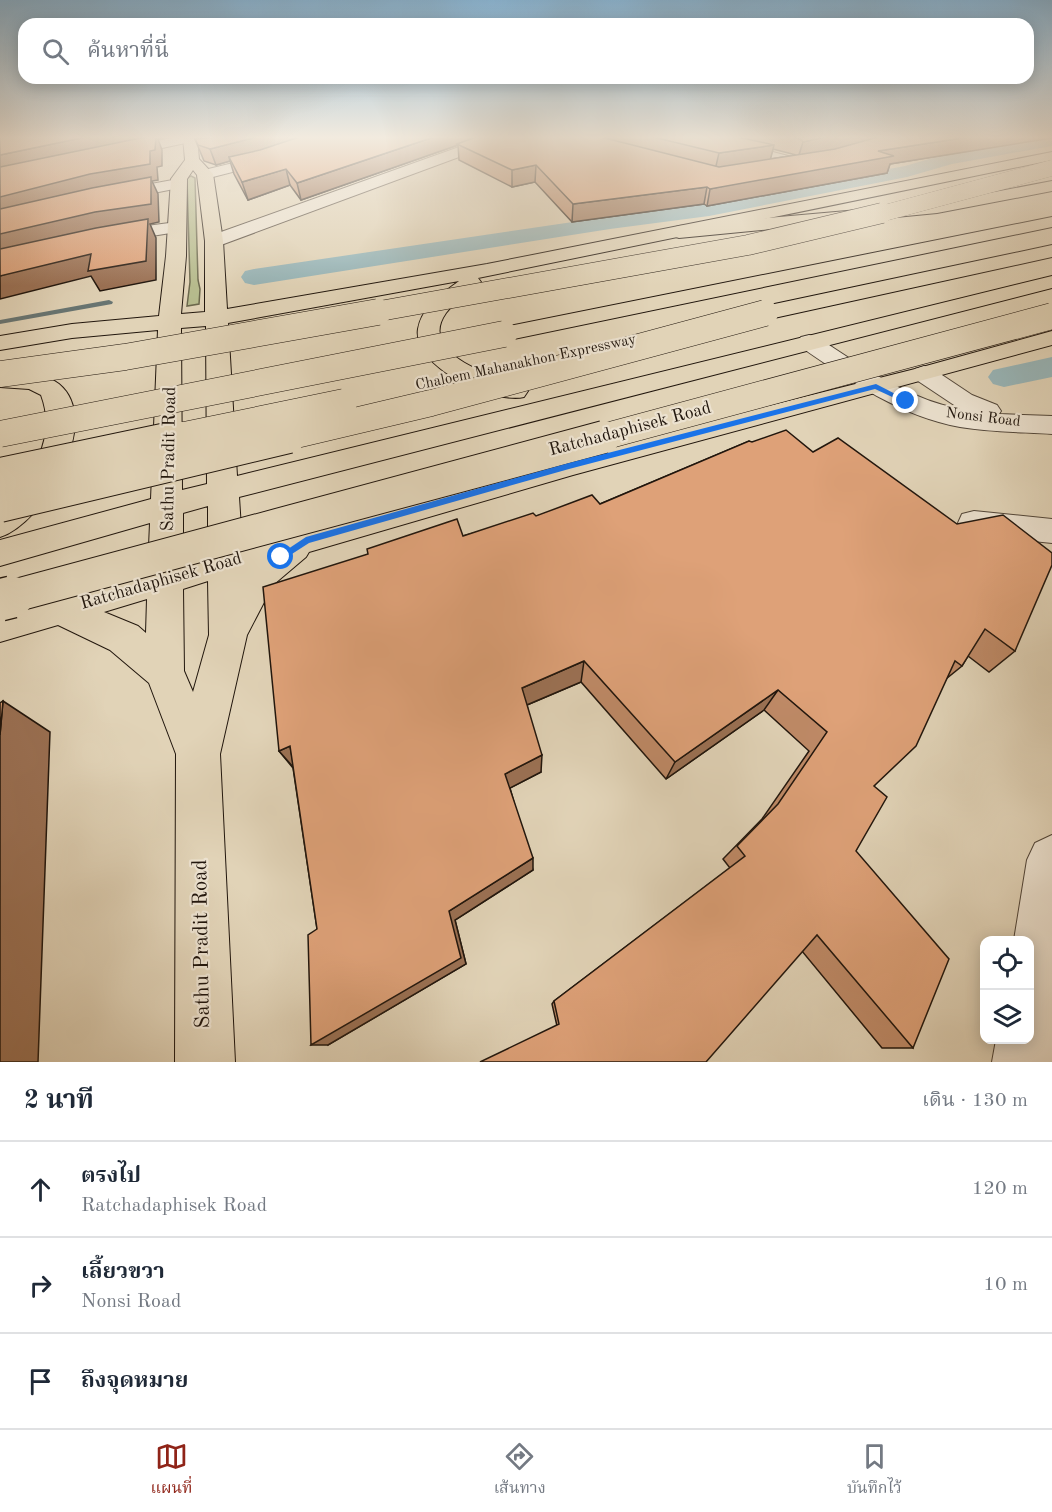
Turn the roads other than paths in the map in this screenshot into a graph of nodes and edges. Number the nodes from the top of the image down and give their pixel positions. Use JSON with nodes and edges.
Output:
{"nodes":[{"id":1,"x":164,"y":187,"type":"edge"},
{"id":2,"x":178,"y":187,"type":"edge"},
{"id":3,"x":207,"y":187,"type":"edge"},
{"id":4,"x":364,"y":187,"type":"edge"},
{"id":5,"x":902,"y":187,"type":"edge"},
{"id":6,"x":982,"y":187,"type":"edge"},
{"id":7,"x":1049,"y":187,"type":"edge"},
{"id":8,"x":99,"y":198,"type":"edge"},
{"id":9,"x":1052,"y":222,"type":"edge"},
{"id":10,"x":177,"y":227,"type":"junction"},
{"id":11,"x":679,"y":232,"type":"junction"},
{"id":12,"x":214,"y":241,"type":"junction"},
{"id":13,"x":88,"y":242,"type":"edge"},
{"id":14,"x":1052,"y":251,"type":"edge"},
{"id":15,"x":487,"y":270,"type":"junction"},
{"id":16,"x":216,"y":277,"type":"junction"},
{"id":17,"x":1052,"y":282,"type":"edge"},
{"id":18,"x":172,"y":288,"type":"junction"},
{"id":19,"x":361,"y":292,"type":"junction"},
{"id":20,"x":765,"y":314,"type":"junction"},
{"id":21,"x":1052,"y":316,"type":"edge"},
{"id":22,"x":217,"y":318,"type":"junction"},
{"id":23,"x":171,"y":329,"type":"junction"},
{"id":24,"x":72,"y":331,"type":"junction"},
{"id":25,"x":504,"y":334,"type":"junction"},
{"id":26,"x":1052,"y":338,"type":"edge"},
{"id":27,"x":809,"y":342,"type":"junction"},
{"id":28,"x":0,"y":343,"type":"edge"},
{"id":29,"x":766,"y":352,"type":"junction"},
{"id":30,"x":0,"y":375,"type":"edge"},
{"id":31,"x":924,"y":375,"type":"junction"},
{"id":32,"x":876,"y":387,"type":"junction"},
{"id":33,"x":588,"y":398,"type":"junction"},
{"id":34,"x":0,"y":417,"type":"edge"},
{"id":35,"x":1042,"y":425,"type":"edge"},
{"id":36,"x":706,"y":430,"type":"junction"},
{"id":37,"x":0,"y":434,"type":"edge"},
{"id":38,"x":0,"y":474,"type":"edge"},
{"id":39,"x":221,"y":491,"type":"junction"},
{"id":40,"x":168,"y":506,"type":"junction"},
{"id":41,"x":0,"y":507,"type":"edge"},
{"id":42,"x":972,"y":523,"type":"edge"},
{"id":43,"x":0,"y":525,"type":"edge"},
{"id":44,"x":1052,"y":531,"type":"edge"},
{"id":45,"x":306,"y":540,"type":"junction"},
{"id":46,"x":0,"y":553,"type":"edge"},
{"id":47,"x":223,"y":562,"type":"junction"},
{"id":48,"x":166,"y":579,"type":"junction"},
{"id":49,"x":0,"y":600,"type":"edge"},
{"id":50,"x":62,"y":610,"type":"junction"},
{"id":51,"x":0,"y":626,"type":"edge"},
{"id":52,"x":228,"y":635,"type":"junction"},
{"id":53,"x":164,"y":671,"type":"junction"},
{"id":54,"x":198,"y":754,"type":"junction"},
{"id":55,"x":1052,"y":861,"type":"edge"},
{"id":56,"x":1032,"y":990,"type":"edge"},
{"id":57,"x":1024,"y":1044,"type":"edge"},
{"id":58,"x":205,"y":1062,"type":"edge"},
{"id":59,"x":1022,"y":1062,"type":"edge"}],
"edges":[{"from":1,"to":8,"type":"street"},
{"from":2,"to":10,"type":"main road","name":"Sathu Pradit Road"},
{"from":3,"to":12,"type":"main road","name":"Sathu Pradit Road"},
{"from":4,"to":12,"type":"street"},
{"from":5,"to":11,"type":"main road"},
{"from":6,"to":30,"type":"main road","bridge":true},
{"from":7,"to":11,"type":"main road"},
{"from":9,"to":25,"type":"main road","name":"Chaloem Mahanakhon Expressway"},
{"from":10,"to":13,"type":"street"},
{"from":10,"to":18,"type":"main road","name":"Sathu Pradit Road"},
{"from":11,"to":15,"type":"main road"},
{"from":12,"to":16,"type":"main road","name":"Sathu Pradit Road"},
{"from":14,"to":20,"type":"main road","name":"Chaloem Mahanakhon Expressway"},
{"from":15,"to":19,"type":"main road"},
{"from":15,"to":33,"type":"main road"},
{"from":16,"to":19,"type":"main road"},
{"from":16,"to":22,"type":"main road","name":"Sathu Pradit Road"},
{"from":17,"to":27,"type":"main road"},
{"from":18,"to":23,"type":"main road","name":"Sathu Pradit Road"},
{"from":18,"to":24,"type":"main road"},
{"from":19,"to":22,"type":"main road"},
{"from":20,"to":38,"type":"main road","name":"Chaloem Mahanakhon Expressway","bridge":true},
{"from":20,"to":41,"type":"main road","bridge":true},
{"from":21,"to":49,"type":"main road","name":"Ratchadaphisek Road","bridge":true},
{"from":22,"to":23,"type":"main road"},
{"from":22,"to":39,"type":"main road","name":"Sathu Pradit Road"},
{"from":23,"to":24,"type":"main road"},
{"from":23,"to":30,"type":"main road"},
{"from":23,"to":40,"type":"main road","name":"Sathu Pradit Road"},
{"from":24,"to":28,"type":"main road"},
{"from":25,"to":34,"type":"main road","bridge":true},
{"from":25,"to":37,"type":"main road","name":"Chaloem Mahanakhon Expressway","bridge":true},
{"from":26,"to":31,"type":"main road","name":"Ratchadaphisek Road"},
{"from":27,"to":29,"type":"main road"},
{"from":27,"to":32,"type":"street","name":"Nonsi Road"},
{"from":29,"to":33,"type":"main road"},
{"from":29,"to":36,"type":"main road"},
{"from":30,"to":43,"type":"main road"},
{"from":31,"to":32,"type":"main road","name":"Ratchadaphisek Road"},
{"from":31,"to":35,"type":"street","name":"Nonsi Road"},
{"from":32,"to":35,"type":"street","name":"Nonsi Road"},
{"from":32,"to":36,"type":"main road","name":"Ratchadaphisek Road"},
{"from":33,"to":39,"type":"main road"},
{"from":36,"to":45,"type":"main road","name":"Ratchadaphisek Road"},
{"from":39,"to":40,"type":"main road"},
{"from":39,"to":47,"type":"main road","name":"Sathu Pradit Road"},
{"from":40,"to":46,"type":"main road"},
{"from":40,"to":48,"type":"main road","name":"Sathu Pradit Road"},
{"from":42,"to":44,"type":"street"},
{"from":45,"to":47,"type":"main road","name":"Ratchadaphisek Road"},
{"from":45,"to":52,"type":"main road"},
{"from":47,"to":48,"type":"main road","name":"Ratchadaphisek Road"},
{"from":47,"to":52,"type":"main road","name":"Sathu Pradit Road"},
{"from":48,"to":50,"type":"main road","name":"Ratchadaphisek Road"},
{"from":48,"to":53,"type":"main road","name":"Sathu Pradit Road"},
{"from":50,"to":51,"type":"main road","name":"Ratchadaphisek Road"},
{"from":50,"to":53,"type":"main road"},
{"from":52,"to":54,"type":"main road","name":"Sathu Pradit Road"},
{"from":53,"to":54,"type":"main road","name":"Sathu Pradit Road"},
{"from":54,"to":58,"type":"main road","name":"Sathu Pradit Road"},
{"from":55,"to":56,"type":"street"},
{"from":57,"to":59,"type":"street"}]}
